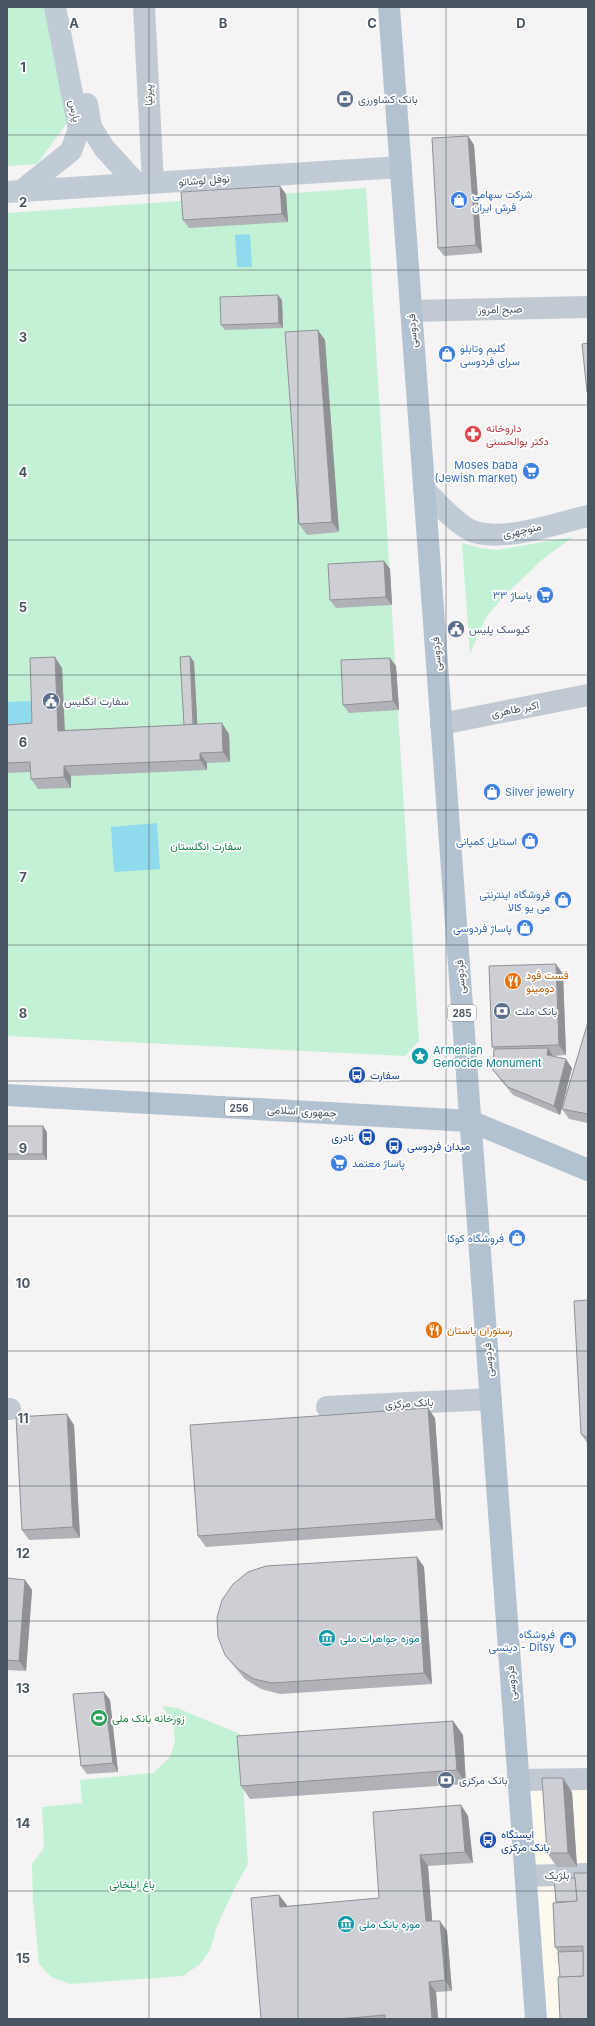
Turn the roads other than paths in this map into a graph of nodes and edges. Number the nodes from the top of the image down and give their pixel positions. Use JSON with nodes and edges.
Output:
{"nodes":[{"id":1,"x":55,"y":7,"type":"edge"},
{"id":2,"x":68,"y":7,"type":"edge"},
{"id":3,"x":144,"y":7,"type":"edge"},
{"id":4,"x":389,"y":7,"type":"edge"},
{"id":5,"x":85,"y":128,"type":"junction"},
{"id":6,"x":401,"y":167,"type":"junction"},
{"id":7,"x":145,"y":183,"type":"junction"},
{"id":8,"x":14,"y":191,"type":"edge"},
{"id":9,"x":588,"y":306,"type":"edge"},
{"id":10,"x":411,"y":311,"type":"junction"},
{"id":11,"x":424,"y":489,"type":"junction"},
{"id":12,"x":588,"y":516,"type":"edge"},
{"id":13,"x":588,"y":694,"type":"edge"},
{"id":14,"x":441,"y":724,"type":"junction"},
{"id":15,"x":7,"y":1095,"type":"edge"},
{"id":16,"x":470,"y":1121,"type":"junction"},
{"id":17,"x":588,"y":1170,"type":"edge"},
{"id":18,"x":491,"y":1399,"type":"junction"},
{"id":19,"x":326,"y":1408,"type":"dead end"},
{"id":20,"x":588,"y":1779,"type":"edge"},
{"id":21,"x":519,"y":1780,"type":"junction"},
{"id":22,"x":588,"y":1874,"type":"edge"},
{"id":23,"x":526,"y":1876,"type":"junction"},
{"id":24,"x":536,"y":2019,"type":"edge"}],
"edges":[{"from":1,"to":5,"type":"street","name":"پارس"},
{"from":2,"to":5,"type":"street","name":"پارس"},
{"from":3,"to":7,"type":"street","name":"پیرنیا"},
{"from":4,"to":6,"type":"main road","name":"فردوسی","number":"285"},
{"from":5,"to":7,"type":"street","name":"پارس"},
{"from":5,"to":8,"type":"street","name":"پارس"},
{"from":6,"to":7,"type":"street","name":"نوفل لوشاتو"},
{"from":6,"to":10,"type":"main road","name":"فردوسی","number":"285"},
{"from":7,"to":8,"type":"street","name":"نوفل لوشاتو"},
{"from":9,"to":10,"type":"street","name":"صبح امروز"},
{"from":10,"to":11,"type":"main road","name":"فردوسی","number":"285"},
{"from":11,"to":12,"type":"street","name":"منوچهری"},
{"from":11,"to":14,"type":"main road","name":"فردوسی","number":"285"},
{"from":13,"to":14,"type":"street","name":"اکبر طاهری"},
{"from":14,"to":16,"type":"main road","name":"فردوسی","number":"285"},
{"from":15,"to":16,"type":"main road","name":"جمهوری اسلامی","number":"256"},
{"from":16,"to":17,"type":"main road","name":"جمهوری اسلامی","number":"256"},
{"from":16,"to":18,"type":"main road","name":"فردوسی","number":"285"},
{"from":18,"to":19,"type":"street","name":"بانک مرکزی"},
{"from":18,"to":21,"type":"main road","name":"فردوسی","number":"285"},
{"from":20,"to":21,"type":"street"},
{"from":21,"to":23,"type":"main road","name":"فردوسی","number":"285"},
{"from":22,"to":23,"type":"street","name":"بلژیک"},
{"from":23,"to":24,"type":"main road","name":"فردوسی","number":"285"}]}
